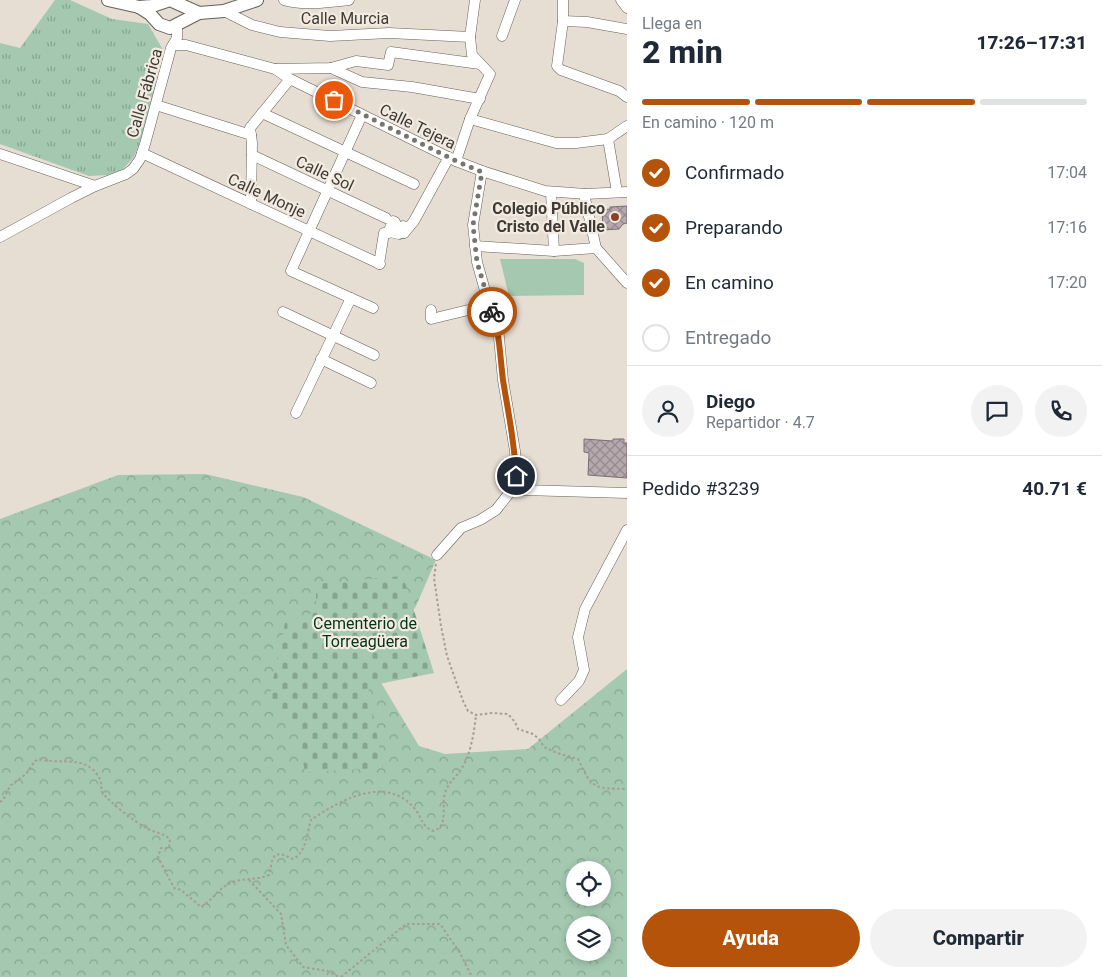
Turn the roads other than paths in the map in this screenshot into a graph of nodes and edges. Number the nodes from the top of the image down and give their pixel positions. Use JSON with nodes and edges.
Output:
{"nodes":[{"id":1,"x":108,"y":0,"type":"edge"},
{"id":2,"x":257,"y":0,"type":"edge"},
{"id":3,"x":284,"y":0,"type":"edge"},
{"id":4,"x":349,"y":0,"type":"edge"},
{"id":5,"x":475,"y":0,"type":"edge"},
{"id":6,"x":515,"y":0,"type":"edge"},
{"id":7,"x":563,"y":0,"type":"edge"},
{"id":8,"x":621,"y":0,"type":"edge"},
{"id":9,"x":160,"y":3,"type":"junction"},
{"id":10,"x":178,"y":5,"type":"junction"},
{"id":11,"x":139,"y":7,"type":"junction"},
{"id":12,"x":627,"y":8,"type":"edge"},
{"id":13,"x":224,"y":11,"type":"junction"},
{"id":14,"x":199,"y":13,"type":"junction"},
{"id":15,"x":563,"y":21,"type":"junction"},
{"id":16,"x":157,"y":22,"type":"junction"},
{"id":17,"x":178,"y":24,"type":"junction"},
{"id":18,"x":627,"y":29,"type":"edge"},
{"id":19,"x":502,"y":36,"type":"dead end"},
{"id":20,"x":470,"y":37,"type":"junction"},
{"id":21,"x":174,"y":43,"type":"junction"},
{"id":22,"x":480,"y":64,"type":"junction"},
{"id":23,"x":275,"y":68,"type":"junction"},
{"id":24,"x":331,"y":68,"type":"junction"},
{"id":25,"x":290,"y":79,"type":"junction"},
{"id":26,"x":627,"y":97,"type":"edge"},
{"id":27,"x":480,"y":99,"type":"junction"},
{"id":28,"x":156,"y":105,"type":"junction"},
{"id":29,"x":262,"y":113,"type":"junction"},
{"id":30,"x":362,"y":115,"type":"junction"},
{"id":31,"x":470,"y":119,"type":"junction"},
{"id":32,"x":625,"y":128,"type":"edge"},
{"id":33,"x":251,"y":135,"type":"junction"},
{"id":34,"x":608,"y":139,"type":"junction"},
{"id":35,"x":346,"y":151,"type":"junction"},
{"id":36,"x":0,"y":154,"type":"edge"},
{"id":37,"x":142,"y":154,"type":"junction"},
{"id":38,"x":252,"y":156,"type":"junction"},
{"id":39,"x":452,"y":159,"type":"junction"},
{"id":40,"x":482,"y":172,"type":"junction"},
{"id":41,"x":414,"y":184,"type":"dead end"},
{"id":42,"x":95,"y":186,"type":"junction"},
{"id":43,"x":327,"y":191,"type":"junction"},
{"id":44,"x":551,"y":192,"type":"junction"},
{"id":45,"x":622,"y":192,"type":"edge"},
{"id":46,"x":584,"y":194,"type":"junction"},
{"id":47,"x":251,"y":204,"type":"junction"},
{"id":48,"x":386,"y":218,"type":"dead end"},
{"id":49,"x":309,"y":231,"type":"junction"},
{"id":50,"x":0,"y":237,"type":"edge"},
{"id":51,"x":475,"y":246,"type":"junction"},
{"id":52,"x":596,"y":248,"type":"junction"},
{"id":53,"x":554,"y":251,"type":"junction"},
{"id":54,"x":627,"y":283,"type":"edge"},
{"id":55,"x":351,"y":298,"type":"junction"},
{"id":56,"x":489,"y":305,"type":"junction"},
{"id":57,"x":373,"y":308,"type":"dead end"},
{"id":58,"x":431,"y":310,"type":"dead end"},
{"id":59,"x":283,"y":312,"type":"dead end"},
{"id":60,"x":332,"y":336,"type":"junction"},
{"id":61,"x":374,"y":355,"type":"dead end"},
{"id":62,"x":321,"y":360,"type":"junction"},
{"id":63,"x":371,"y":384,"type":"dead end"},
{"id":64,"x":296,"y":413,"type":"dead end"},
{"id":65,"x":514,"y":487,"type":"junction"},
{"id":66,"x":627,"y":493,"type":"edge"},
{"id":67,"x":627,"y":530,"type":"edge"},
{"id":68,"x":437,"y":555,"type":"road end"},
{"id":69,"x":561,"y":700,"type":"dead end"}],
"edges":[{"from":1,"to":11,"type":"main road"},
{"from":2,"to":13,"type":"main road"},
{"from":3,"to":4,"type":"street"},
{"from":5,"to":20,"type":"street"},
{"from":6,"to":19,"type":"street"},
{"from":7,"to":15,"type":"street"},
{"from":8,"to":12,"type":"street"},
{"from":9,"to":10,"type":"main road"},
{"from":9,"to":11,"type":"main road"},
{"from":9,"to":16,"type":"main road"},
{"from":10,"to":14,"type":"main road"},
{"from":10,"to":17,"type":"main road"},
{"from":11,"to":16,"type":"main road"},
{"from":13,"to":14,"type":"main road"},
{"from":13,"to":20,"type":"street","name":"Calle Murcia"},
{"from":14,"to":17,"type":"main road"},
{"from":15,"to":18,"type":"street"},
{"from":15,"to":26,"type":"street"},
{"from":16,"to":17,"type":"main road"},
{"from":16,"to":21,"type":"street","name":"Calle Fábrica"},
{"from":17,"to":21,"type":"street","name":"Calle Fábrica"},
{"from":20,"to":22,"type":"street"},
{"from":21,"to":23,"type":"street","name":"Calle Tejera"},
{"from":21,"to":28,"type":"street","name":"Calle Fábrica"},
{"from":22,"to":24,"type":"street"},
{"from":22,"to":27,"type":"street"},
{"from":23,"to":24,"type":"street"},
{"from":23,"to":25,"type":"street","name":"Calle Tejera"},
{"from":24,"to":27,"type":"street"},
{"from":25,"to":29,"type":"street"},
{"from":25,"to":30,"type":"street","name":"Calle Tejera"},
{"from":27,"to":31,"type":"street"},
{"from":28,"to":33,"type":"street"},
{"from":28,"to":37,"type":"street","name":"Calle Fábrica"},
{"from":29,"to":33,"type":"street"},
{"from":29,"to":35,"type":"street"},
{"from":30,"to":35,"type":"street"},
{"from":30,"to":39,"type":"street","name":"Calle Tejera"},
{"from":31,"to":34,"type":"street"},
{"from":31,"to":39,"type":"street"},
{"from":32,"to":34,"type":"street"},
{"from":33,"to":38,"type":"street"},
{"from":34,"to":45,"type":"street"},
{"from":35,"to":41,"type":"street"},
{"from":35,"to":43,"type":"street"},
{"from":36,"to":42,"type":"street"},
{"from":37,"to":42,"type":"street"},
{"from":37,"to":47,"type":"street","name":"Calle Monje"},
{"from":38,"to":43,"type":"street","name":"Calle Sol"},
{"from":38,"to":47,"type":"street"},
{"from":39,"to":40,"type":"street","name":"Calle Tejera"},
{"from":39,"to":49,"type":"street","name":"Calle Monje"},
{"from":40,"to":44,"type":"street","name":"Calle Tejera"},
{"from":40,"to":51,"type":"street"},
{"from":42,"to":50,"type":"street"},
{"from":43,"to":48,"type":"street","name":"Calle Sol"},
{"from":43,"to":49,"type":"street"},
{"from":44,"to":46,"type":"street","name":"Calle Tejera"},
{"from":44,"to":53,"type":"street"},
{"from":45,"to":46,"type":"street","name":"Calle Tejera"},
{"from":46,"to":52,"type":"street"},
{"from":47,"to":49,"type":"street","name":"Calle Monje"},
{"from":49,"to":55,"type":"street"},
{"from":51,"to":53,"type":"street"},
{"from":51,"to":56,"type":"street"},
{"from":52,"to":53,"type":"street"},
{"from":52,"to":54,"type":"street"},
{"from":55,"to":57,"type":"street"},
{"from":55,"to":60,"type":"street"},
{"from":56,"to":58,"type":"street"},
{"from":56,"to":65,"type":"street"},
{"from":59,"to":60,"type":"street"},
{"from":60,"to":61,"type":"street"},
{"from":60,"to":62,"type":"street"},
{"from":62,"to":63,"type":"street"},
{"from":62,"to":64,"type":"street"},
{"from":65,"to":66,"type":"street"},
{"from":65,"to":68,"type":"street"},
{"from":67,"to":69,"type":"street"}]}
